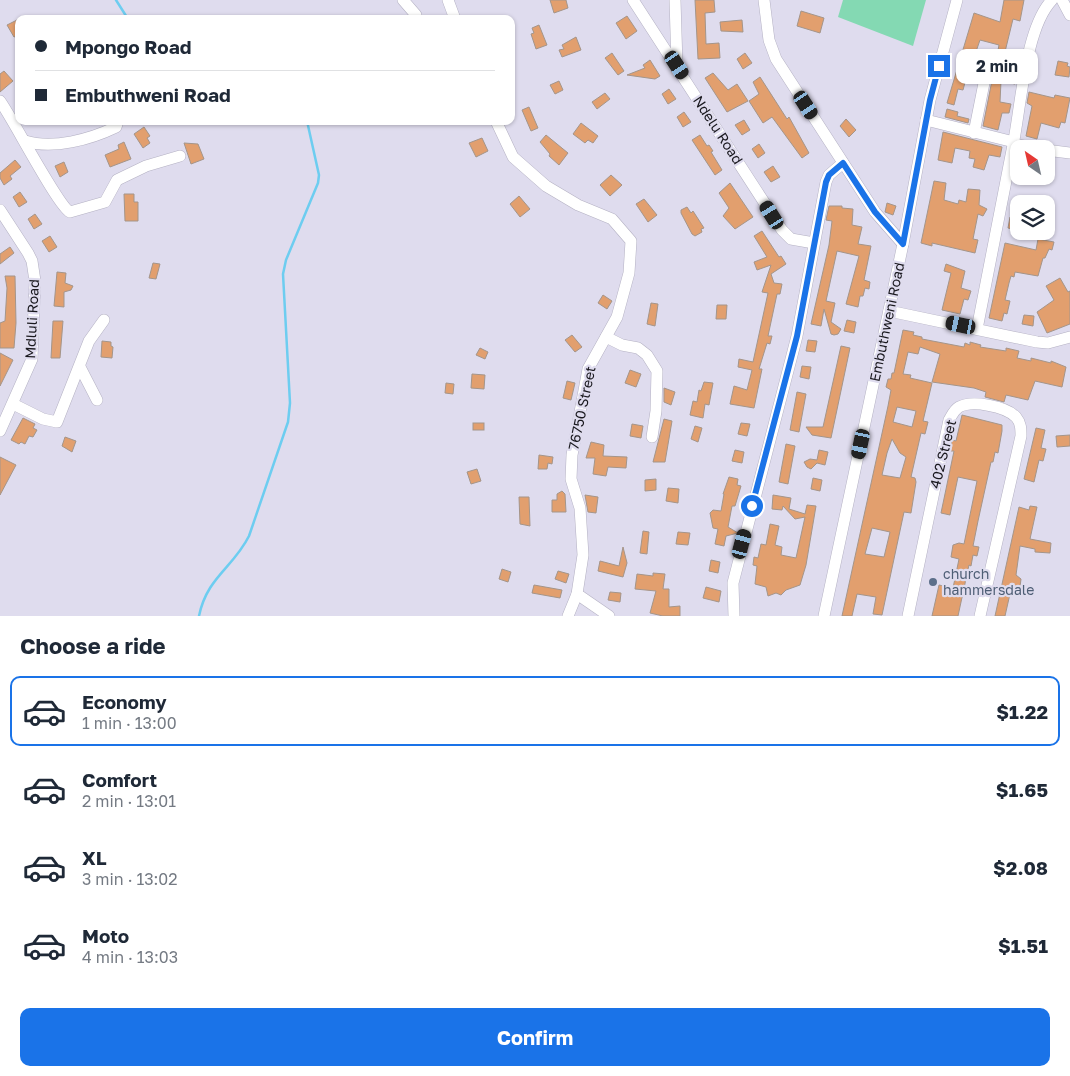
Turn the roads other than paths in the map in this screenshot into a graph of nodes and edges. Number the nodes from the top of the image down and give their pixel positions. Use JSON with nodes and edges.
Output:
{"nodes":[{"id":1,"x":403,"y":0,"type":"edge"},
{"id":2,"x":448,"y":0,"type":"edge"},
{"id":3,"x":633,"y":0,"type":"edge"},
{"id":4,"x":675,"y":0,"type":"edge"},
{"id":5,"x":764,"y":0,"type":"edge"},
{"id":6,"x":957,"y":0,"type":"edge"},
{"id":7,"x":1052,"y":0,"type":"edge"},
{"id":8,"x":1062,"y":0,"type":"edge"},
{"id":9,"x":416,"y":15,"type":"dead end"},
{"id":10,"x":454,"y":15,"type":"edge"},
{"id":11,"x":1070,"y":15,"type":"edge"},
{"id":12,"x":677,"y":65,"type":"junction"},
{"id":13,"x":987,"y":68,"type":"dead end"},
{"id":14,"x":0,"y":101,"type":"edge"},
{"id":15,"x":926,"y":120,"type":"junction"},
{"id":16,"x":117,"y":125,"type":"edge"},
{"id":17,"x":498,"y":125,"type":"edge"},
{"id":18,"x":974,"y":133,"type":"junction"},
{"id":19,"x":1014,"y":140,"type":"edge"},
{"id":20,"x":25,"y":141,"type":"junction"},
{"id":21,"x":1010,"y":142,"type":"edge"},
{"id":22,"x":1055,"y":151,"type":"edge"},
{"id":23,"x":1070,"y":152,"type":"edge"},
{"id":24,"x":180,"y":156,"type":"dead end"},
{"id":25,"x":843,"y":163,"type":"junction"},
{"id":26,"x":1010,"y":163,"type":"edge"},
{"id":27,"x":0,"y":210,"type":"edge"},
{"id":28,"x":6,"y":228,"type":"edge"},
{"id":29,"x":814,"y":243,"type":"junction"},
{"id":30,"x":903,"y":244,"type":"junction"},
{"id":31,"x":889,"y":311,"type":"junction"},
{"id":32,"x":104,"y":320,"type":"dead end"},
{"id":33,"x":977,"y":329,"type":"junction"},
{"id":34,"x":606,"y":337,"type":"junction"},
{"id":35,"x":1070,"y":337,"type":"edge"},
{"id":36,"x":80,"y":367,"type":"junction"},
{"id":37,"x":97,"y":400,"type":"dead end"},
{"id":38,"x":13,"y":404,"type":"junction"},
{"id":39,"x":0,"y":431,"type":"edge"},
{"id":40,"x":652,"y":437,"type":"dead end"},
{"id":41,"x":577,"y":594,"type":"junction"},
{"id":42,"x":568,"y":616,"type":"edge"},
{"id":43,"x":609,"y":616,"type":"edge"},
{"id":44,"x":734,"y":616,"type":"edge"},
{"id":45,"x":824,"y":616,"type":"edge"},
{"id":46,"x":908,"y":616,"type":"edge"},
{"id":47,"x":980,"y":616,"type":"edge"}],
"edges":[{"from":1,"to":9,"type":"street"},
{"from":2,"to":10,"type":"street"},
{"from":3,"to":12,"type":"street","name":"Ndelu Road"},
{"from":4,"to":12,"type":"street"},
{"from":5,"to":25,"type":"street"},
{"from":6,"to":15,"type":"street","name":"Embuthweni Road"},
{"from":7,"to":19,"type":"street"},
{"from":8,"to":11,"type":"street"},
{"from":12,"to":29,"type":"street","name":"Ndelu Road"},
{"from":13,"to":18,"type":"street"},
{"from":14,"to":20,"type":"street"},
{"from":15,"to":18,"type":"street"},
{"from":15,"to":30,"type":"street","name":"Embuthweni Road"},
{"from":16,"to":20,"type":"street"},
{"from":17,"to":34,"type":"street","name":"76750 Street"},
{"from":18,"to":21,"type":"street"},
{"from":20,"to":24,"type":"street"},
{"from":22,"to":23,"type":"street"},
{"from":25,"to":29,"type":"street"},
{"from":25,"to":30,"type":"street"},
{"from":26,"to":33,"type":"street"},
{"from":27,"to":28,"type":"street","name":"Mdluli Road"},
{"from":28,"to":38,"type":"street","name":"Mdluli Road"},
{"from":29,"to":44,"type":"street"},
{"from":30,"to":31,"type":"street","name":"Embuthweni Road"},
{"from":31,"to":33,"type":"street"},
{"from":31,"to":45,"type":"street","name":"Embuthweni Road"},
{"from":32,"to":36,"type":"street"},
{"from":33,"to":35,"type":"street"},
{"from":34,"to":40,"type":"street"},
{"from":34,"to":41,"type":"street","name":"76750 Street"},
{"from":36,"to":37,"type":"street"},
{"from":36,"to":38,"type":"street"},
{"from":38,"to":39,"type":"street","name":"Mdluli Road"},
{"from":41,"to":42,"type":"street","name":"76750 Street"},
{"from":41,"to":43,"type":"street"},
{"from":46,"to":47,"type":"street","name":"402 Street"}]}
